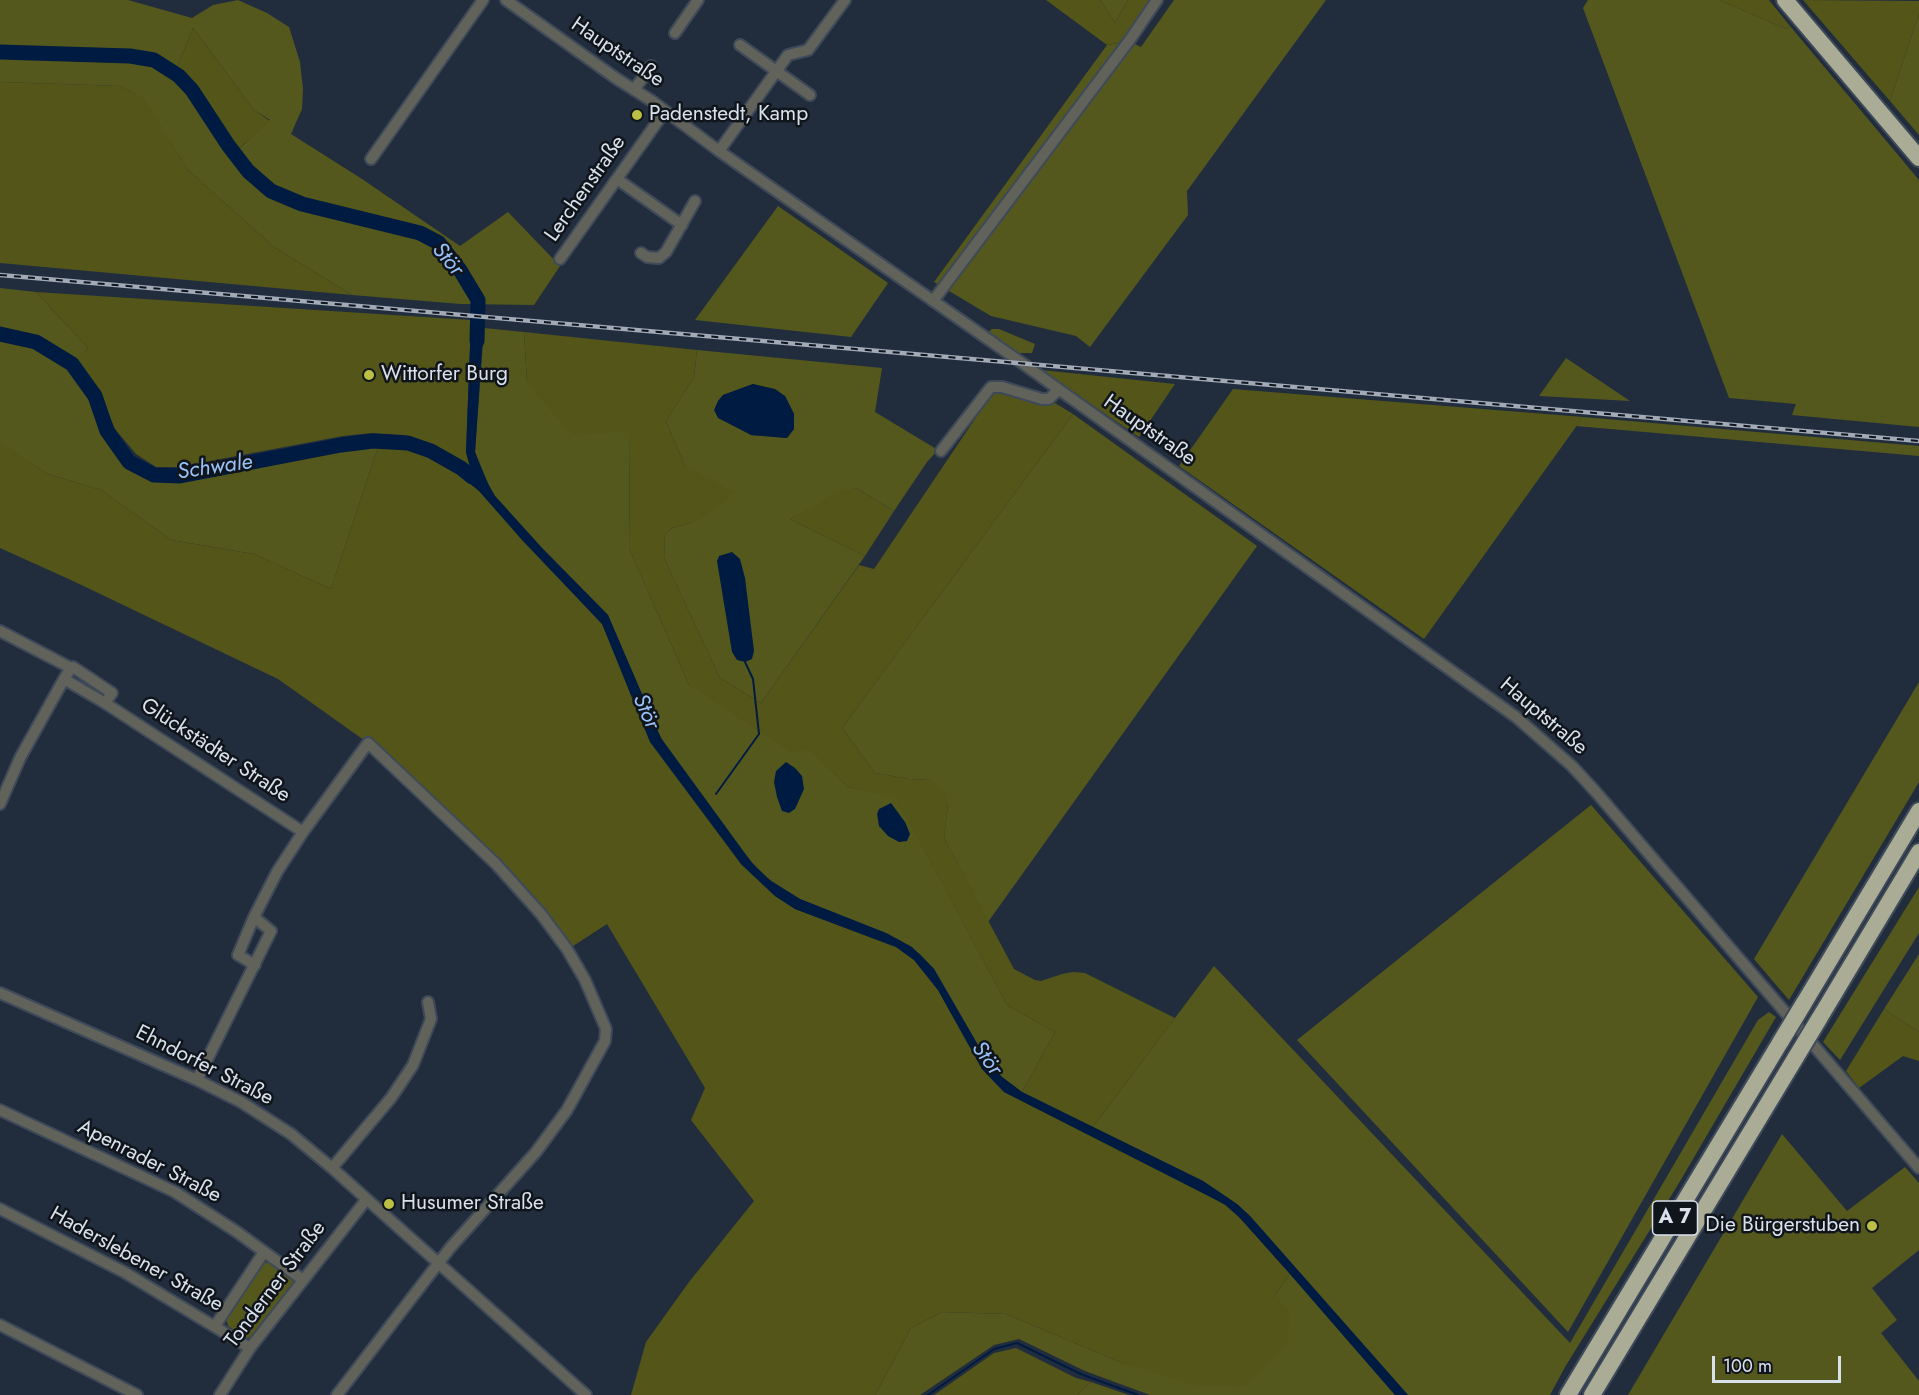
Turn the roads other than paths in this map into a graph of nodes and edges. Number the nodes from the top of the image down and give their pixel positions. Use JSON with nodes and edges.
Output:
{"nodes":[{"id":1,"x":483,"y":0,"type":"edge"},
{"id":2,"x":506,"y":0,"type":"edge"},
{"id":3,"x":698,"y":0,"type":"edge"},
{"id":4,"x":845,"y":0,"type":"edge"},
{"id":5,"x":1157,"y":0,"type":"edge"},
{"id":6,"x":1785,"y":0,"type":"edge"},
{"id":7,"x":522,"y":4,"type":"edge"},
{"id":8,"x":675,"y":33,"type":"dead end"},
{"id":9,"x":740,"y":45,"type":"dead end"},
{"id":10,"x":651,"y":66,"type":"dead end"},
{"id":11,"x":777,"y":72,"type":"junction"},
{"id":12,"x":634,"y":90,"type":"junction"},
{"id":13,"x":810,"y":95,"type":"dead end"},
{"id":14,"x":665,"y":111,"type":"junction"},
{"id":15,"x":720,"y":152,"type":"junction"},
{"id":16,"x":1919,"y":158,"type":"edge"},
{"id":17,"x":371,"y":159,"type":"dead end"},
{"id":18,"x":617,"y":178,"type":"junction"},
{"id":19,"x":695,"y":201,"type":"dead end"},
{"id":20,"x":682,"y":225,"type":"junction"},
{"id":21,"x":641,"y":253,"type":"dead end"},
{"id":22,"x":560,"y":259,"type":"dead end"},
{"id":23,"x":933,"y":302,"type":"junction"},
{"id":24,"x":1058,"y":390,"type":"junction"},
{"id":25,"x":941,"y":451,"type":"dead end"},
{"id":26,"x":0,"y":631,"type":"edge"},
{"id":27,"x":71,"y":668,"type":"junction"},
{"id":28,"x":64,"y":679,"type":"junction"},
{"id":29,"x":105,"y":703,"type":"junction"},
{"id":30,"x":0,"y":804,"type":"edge"},
{"id":31,"x":1919,"y":811,"type":"edge"},
{"id":32,"x":303,"y":832,"type":"junction"},
{"id":33,"x":1919,"y":852,"type":"edge"},
{"id":34,"x":254,"y":917,"type":"junction"},
{"id":35,"x":255,"y":965,"type":"junction"},
{"id":36,"x":0,"y":993,"type":"edge"},
{"id":37,"x":428,"y":1002,"type":"dead end"},
{"id":38,"x":197,"y":1080,"type":"junction"},
{"id":39,"x":0,"y":1110,"type":"edge"},
{"id":40,"x":1919,"y":1167,"type":"edge"},
{"id":41,"x":332,"y":1168,"type":"junction"},
{"id":42,"x":366,"y":1200,"type":"junction"},
{"id":43,"x":0,"y":1209,"type":"edge"},
{"id":44,"x":264,"y":1252,"type":"junction"},
{"id":45,"x":438,"y":1263,"type":"junction"},
{"id":46,"x":303,"y":1281,"type":"junction"},
{"id":47,"x":0,"y":1325,"type":"edge"},
{"id":48,"x":215,"y":1326,"type":"junction"},
{"id":49,"x":250,"y":1348,"type":"junction"},
{"id":50,"x":137,"y":1395,"type":"edge"},
{"id":51,"x":220,"y":1395,"type":"edge"},
{"id":52,"x":337,"y":1395,"type":"edge"},
{"id":53,"x":586,"y":1395,"type":"edge"},
{"id":54,"x":1568,"y":1395,"type":"edge"},
{"id":55,"x":1592,"y":1395,"type":"edge"}],
"edges":[{"from":1,"to":17,"type":"street"},
{"from":2,"to":7,"type":"street","name":"Hauptstraße"},
{"from":3,"to":8,"type":"street"},
{"from":4,"to":11,"type":"street"},
{"from":5,"to":23,"type":"street"},
{"from":6,"to":16,"type":"highway"},
{"from":7,"to":12,"type":"street","name":"Hauptstraße"},
{"from":9,"to":11,"type":"street"},
{"from":10,"to":12,"type":"street"},
{"from":11,"to":13,"type":"street"},
{"from":11,"to":15,"type":"street"},
{"from":12,"to":14,"type":"street","name":"Hauptstraße"},
{"from":14,"to":15,"type":"street","name":"Hauptstraße"},
{"from":14,"to":18,"type":"street","name":"Lerchenstraße"},
{"from":15,"to":23,"type":"street","name":"Hauptstraße"},
{"from":18,"to":20,"type":"street"},
{"from":18,"to":22,"type":"street","name":"Lerchenstraße"},
{"from":19,"to":20,"type":"street"},
{"from":20,"to":21,"type":"street"},
{"from":23,"to":24,"type":"street","name":"Hauptstraße"},
{"from":24,"to":25,"type":"street"},
{"from":24,"to":40,"type":"street","name":"Hauptstraße"},
{"from":26,"to":27,"type":"street","name":"Glückstädter Straße"},
{"from":27,"to":28,"type":"street"},
{"from":27,"to":29,"type":"street","name":"Glückstädter Straße"},
{"from":28,"to":29,"type":"street","name":"Glückstädter Straße"},
{"from":28,"to":30,"type":"street"},
{"from":29,"to":32,"type":"street","name":"Glückstädter Straße"},
{"from":31,"to":54,"type":"highway","number":"A 7","bridge":true},
{"from":32,"to":34,"type":"street"},
{"from":32,"to":45,"type":"street"},
{"from":33,"to":55,"type":"highway","number":"A 7","bridge":true},
{"from":34,"to":35,"type":"street"},
{"from":34,"to":35,"type":"street"},
{"from":35,"to":38,"type":"street"},
{"from":36,"to":38,"type":"street","name":"Ehndorfer Straße"},
{"from":37,"to":41,"type":"street"},
{"from":38,"to":41,"type":"street","name":"Ehndorfer Straße"},
{"from":39,"to":44,"type":"street","name":"Apenrader Straße"},
{"from":41,"to":42,"type":"street","name":"Ehndorfer Straße"},
{"from":42,"to":45,"type":"street","name":"Ehndorfer Straße"},
{"from":42,"to":46,"type":"street","name":"Tonderner Straße"},
{"from":43,"to":48,"type":"street","name":"Haderslebener Straße"},
{"from":44,"to":46,"type":"street","name":"Apenrader Straße"},
{"from":44,"to":48,"type":"street","name":"Tonderner Straße"},
{"from":45,"to":52,"type":"street"},
{"from":45,"to":53,"type":"street","name":"Ehndorfer Straße"},
{"from":46,"to":49,"type":"street","name":"Tonderner Straße"},
{"from":47,"to":50,"type":"street"},
{"from":48,"to":49,"type":"street","name":"Haderslebener Straße"},
{"from":49,"to":51,"type":"street","name":"Tonderner Straße"}]}
